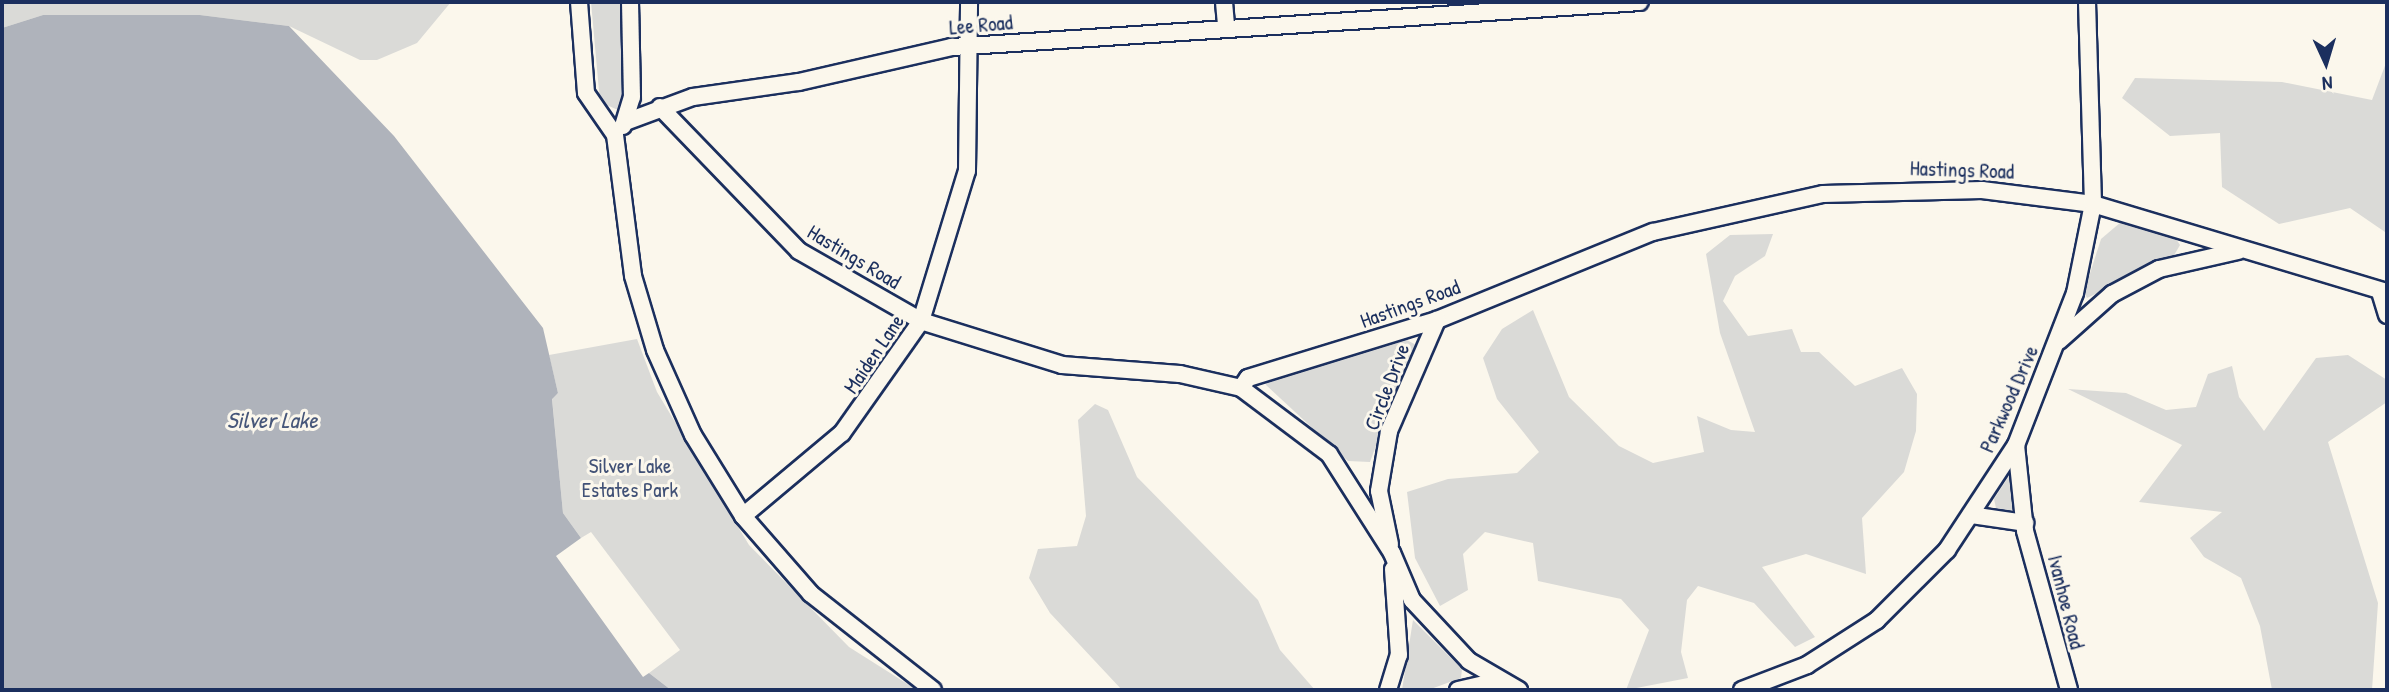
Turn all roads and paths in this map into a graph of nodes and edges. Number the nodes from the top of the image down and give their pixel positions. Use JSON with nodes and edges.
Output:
{"nodes":[{"id":1,"x":579,"y":2,"type":"edge"},
{"id":2,"x":630,"y":2,"type":"edge"},
{"id":3,"x":969,"y":2,"type":"edge"},
{"id":4,"x":1224,"y":2,"type":"edge"},
{"id":5,"x":1640,"y":2,"type":"edge"},
{"id":6,"x":2087,"y":2,"type":"edge"},
{"id":7,"x":1530,"y":4,"type":"edge"},
{"id":8,"x":1226,"y":27,"type":"junction"},
{"id":9,"x":972,"y":45,"type":"junction"},
{"id":10,"x":660,"y":107,"type":"junction"},
{"id":11,"x":628,"y":121,"type":"junction"},
{"id":12,"x":615,"y":135,"type":"junction"},
{"id":13,"x":2093,"y":204,"type":"junction"},
{"id":14,"x":2247,"y":250,"type":"junction"},
{"id":15,"x":2384,"y":292,"type":"edge"},
{"id":16,"x":2387,"y":315,"type":"edge"},
{"id":17,"x":1437,"y":320,"type":"junction"},
{"id":18,"x":921,"y":321,"type":"junction"},
{"id":19,"x":2059,"y":341,"type":"junction"},
{"id":20,"x":1241,"y":387,"type":"junction"},
{"id":21,"x":2016,"y":445,"type":"junction"},
{"id":22,"x":1971,"y":515,"type":"junction"},
{"id":23,"x":743,"y":516,"type":"junction"},
{"id":24,"x":2025,"y":523,"type":"junction"},
{"id":25,"x":1392,"y":553,"type":"junction"},
{"id":26,"x":1496,"y":681,"type":"junction"},
{"id":27,"x":933,"y":690,"type":"edge"},
{"id":28,"x":1388,"y":690,"type":"edge"},
{"id":29,"x":1458,"y":690,"type":"edge"},
{"id":30,"x":1519,"y":690,"type":"edge"},
{"id":31,"x":1742,"y":690,"type":"edge"},
{"id":32,"x":2069,"y":690,"type":"edge"}],
"edges":[{"from":1,"to":12,"type":"street"},
{"from":2,"to":11,"type":"street"},
{"from":3,"to":9,"type":"street","name":"Maiden Lane"},
{"from":4,"to":8,"type":"street"},
{"from":5,"to":7,"type":"street","name":"Lee Road"},
{"from":6,"to":13,"type":"street","name":"Parkwood Drive"},
{"from":7,"to":8,"type":"street","name":"Lee Road"},
{"from":8,"to":9,"type":"street","name":"Lee Road"},
{"from":9,"to":10,"type":"street","name":"Lee Road"},
{"from":9,"to":18,"type":"street","name":"Maiden Lane"},
{"from":10,"to":11,"type":"street","name":"Lee Road"},
{"from":10,"to":18,"type":"street","name":"Hastings Road"},
{"from":11,"to":12,"type":"street"},
{"from":12,"to":23,"type":"street"},
{"from":13,"to":14,"type":"street","name":"Hastings Road"},
{"from":13,"to":17,"type":"street","name":"Hastings Road"},
{"from":13,"to":19,"type":"street","name":"Parkwood Drive"},
{"from":14,"to":15,"type":"street","name":"Hastings Road"},
{"from":14,"to":19,"type":"street"},
{"from":15,"to":16,"type":"street"},
{"from":17,"to":20,"type":"street","name":"Hastings Road"},
{"from":17,"to":25,"type":"street","name":"Circle Drive"},
{"from":18,"to":20,"type":"street","name":"Hastings Road"},
{"from":18,"to":23,"type":"street","name":"Maiden Lane"},
{"from":19,"to":21,"type":"street","name":"Parkwood Drive"},
{"from":20,"to":25,"type":"street","name":"Circle Drive"},
{"from":21,"to":22,"type":"street","name":"Parkwood Drive"},
{"from":21,"to":24,"type":"street","name":"Ivanhoe Road"},
{"from":22,"to":24,"type":"street"},
{"from":22,"to":31,"type":"street","name":"Parkwood Drive"},
{"from":23,"to":27,"type":"street"},
{"from":24,"to":32,"type":"street","name":"Ivanhoe Road"},
{"from":25,"to":26,"type":"street","name":"Circle Drive"},
{"from":25,"to":28,"type":"street","name":"Circle Drive"},
{"from":26,"to":29,"type":"street"},
{"from":26,"to":30,"type":"street","name":"Circle Drive"}]}
